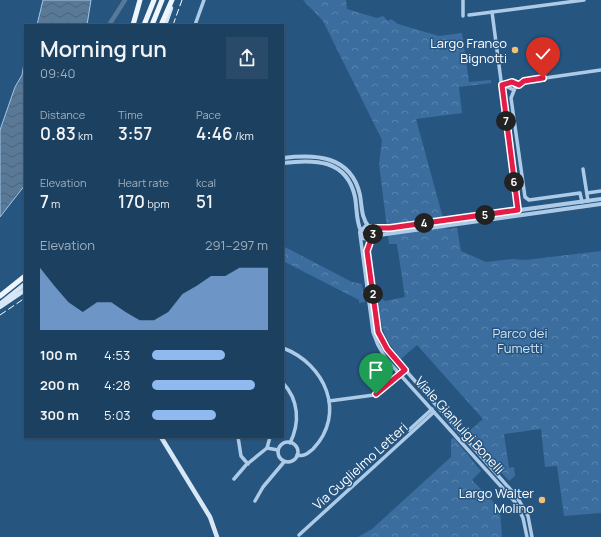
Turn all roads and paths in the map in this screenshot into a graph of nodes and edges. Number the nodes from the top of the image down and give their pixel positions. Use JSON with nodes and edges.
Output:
{"nodes":[{"id":1,"x":140,"y":0,"type":"edge"},
{"id":2,"x":154,"y":0,"type":"edge"},
{"id":3,"x":162,"y":0,"type":"edge"},
{"id":4,"x":173,"y":0,"type":"edge"},
{"id":5,"x":204,"y":0,"type":"edge"},
{"id":6,"x":463,"y":0,"type":"edge"},
{"id":7,"x":584,"y":0,"type":"edge"},
{"id":8,"x":568,"y":1,"type":"edge"},
{"id":9,"x":492,"y":12,"type":"junction"},
{"id":10,"x":469,"y":15,"type":"dead end"},
{"id":11,"x":463,"y":16,"type":"dead end"},
{"id":12,"x":132,"y":24,"type":"edge"},
{"id":13,"x":144,"y":24,"type":"edge"},
{"id":14,"x":152,"y":24,"type":"edge"},
{"id":15,"x":161,"y":24,"type":"edge"},
{"id":16,"x":165,"y":24,"type":"edge"},
{"id":17,"x":195,"y":24,"type":"edge"},
{"id":18,"x":601,"y":70,"type":"edge"},
{"id":19,"x":503,"y":85,"type":"junction"},
{"id":20,"x":519,"y":85,"type":"junction"},
{"id":21,"x":514,"y":90,"type":"junction"},
{"id":22,"x":284,"y":158,"type":"edge"},
{"id":23,"x":284,"y":163,"type":"edge"},
{"id":24,"x":583,"y":169,"type":"dead end"},
{"id":25,"x":601,"y":191,"type":"edge"},
{"id":26,"x":587,"y":193,"type":"junction"},
{"id":27,"x":601,"y":199,"type":"edge"},
{"id":28,"x":588,"y":201,"type":"junction"},
{"id":29,"x":582,"y":202,"type":"junction"},
{"id":30,"x":601,"y":204,"type":"edge"},
{"id":31,"x":518,"y":210,"type":"junction"},
{"id":32,"x":445,"y":223,"type":"junction"},
{"id":33,"x":370,"y":227,"type":"junction"},
{"id":34,"x":387,"y":230,"type":"junction"},
{"id":35,"x":361,"y":232,"type":"junction"},
{"id":36,"x":372,"y":236,"type":"junction"},
{"id":37,"x":24,"y":277,"type":"edge"},
{"id":38,"x":24,"y":285,"type":"edge"},
{"id":39,"x":24,"y":291,"type":"edge"},
{"id":40,"x":0,"y":296,"type":"edge"},
{"id":41,"x":0,"y":304,"type":"edge"},
{"id":42,"x":0,"y":307,"type":"edge"},
{"id":43,"x":284,"y":348,"type":"edge"},
{"id":44,"x":405,"y":370,"type":"junction"},
{"id":45,"x":400,"y":374,"type":"junction"},
{"id":46,"x":284,"y":385,"type":"edge"},
{"id":47,"x":329,"y":402,"type":"junction"},
{"id":48,"x":433,"y":410,"type":"junction"},
{"id":49,"x":409,"y":430,"type":"dead end"},
{"id":50,"x":162,"y":438,"type":"edge"},
{"id":51,"x":238,"y":438,"type":"edge"},
{"id":52,"x":270,"y":438,"type":"edge"},
{"id":53,"x":290,"y":443,"type":"junction"},
{"id":54,"x":268,"y":448,"type":"junction"},
{"id":55,"x":278,"y":450,"type":"junction"},
{"id":56,"x":298,"y":455,"type":"junction"},
{"id":57,"x":284,"y":462,"type":"junction"},
{"id":58,"x":248,"y":464,"type":"junction"},
{"id":59,"x":234,"y":479,"type":"dead end"},
{"id":60,"x":255,"y":501,"type":"dead end"},
{"id":61,"x":299,"y":535,"type":"dead end"},
{"id":62,"x":217,"y":537,"type":"edge"},
{"id":63,"x":527,"y":537,"type":"edge"},
{"id":64,"x":532,"y":537,"type":"edge"}],
"edges":[{"from":1,"to":12,"type":"main road"},
{"from":2,"to":13,"type":"main road"},
{"from":3,"to":14,"type":"main road"},
{"from":4,"to":15,"type":"main road"},
{"from":4,"to":16,"type":"main road"},
{"from":5,"to":17,"type":"street"},
{"from":6,"to":11,"type":"street"},
{"from":7,"to":8,"type":"street"},
{"from":8,"to":9,"type":"street"},
{"from":9,"to":10,"type":"street"},
{"from":9,"to":19,"type":"street"},
{"from":18,"to":20,"type":"street"},
{"from":19,"to":20,"type":"street"},
{"from":19,"to":21,"type":"street"},
{"from":19,"to":31,"type":"street"},
{"from":20,"to":21,"type":"street"},
{"from":21,"to":29,"type":"street"},
{"from":22,"to":33,"type":"street"},
{"from":23,"to":35,"type":"street","name":"Viale Gianluigi Bonelli"},
{"from":24,"to":26,"type":"street"},
{"from":25,"to":26,"type":"street"},
{"from":26,"to":28,"type":"street"},
{"from":27,"to":28,"type":"street"},
{"from":28,"to":29,"type":"street"},
{"from":29,"to":31,"type":"street"},
{"from":30,"to":32,"type":"street"},
{"from":31,"to":32,"type":"street"},
{"from":32,"to":34,"type":"street"},
{"from":33,"to":34,"type":"street"},
{"from":33,"to":35,"type":"street"},
{"from":33,"to":36,"type":"street"},
{"from":34,"to":36,"type":"street"},
{"from":35,"to":36,"type":"street"},
{"from":35,"to":45,"type":"street","name":"Viale Gianluigi Bonelli"},
{"from":36,"to":44,"type":"street","name":"Viale Gianluigi Bonelli"},
{"from":37,"to":40,"type":"main road"},
{"from":38,"to":41,"type":"main road"},
{"from":39,"to":42,"type":"main road"},
{"from":43,"to":47,"type":"street"},
{"from":44,"to":45,"type":"street"},
{"from":44,"to":64,"type":"street","name":"Viale Gianluigi Bonelli"},
{"from":45,"to":47,"type":"street"},
{"from":45,"to":48,"type":"street","name":"Viale Gianluigi Bonelli"},
{"from":46,"to":53,"type":"street"},
{"from":47,"to":56,"type":"street"},
{"from":48,"to":49,"type":"street"},
{"from":48,"to":61,"type":"street","name":"Via Guglielmo Letteri"},
{"from":48,"to":63,"type":"street","name":"Viale Gianluigi Bonelli"},
{"from":50,"to":62,"type":"main road"},
{"from":51,"to":58,"type":"street"},
{"from":52,"to":54,"type":"street"},
{"from":53,"to":55,"type":"street"},
{"from":53,"to":56,"type":"street"},
{"from":54,"to":55,"type":"street"},
{"from":54,"to":58,"type":"street"},
{"from":55,"to":57,"type":"street"},
{"from":56,"to":57,"type":"street"},
{"from":57,"to":60,"type":"street"},
{"from":58,"to":59,"type":"street"}]}
